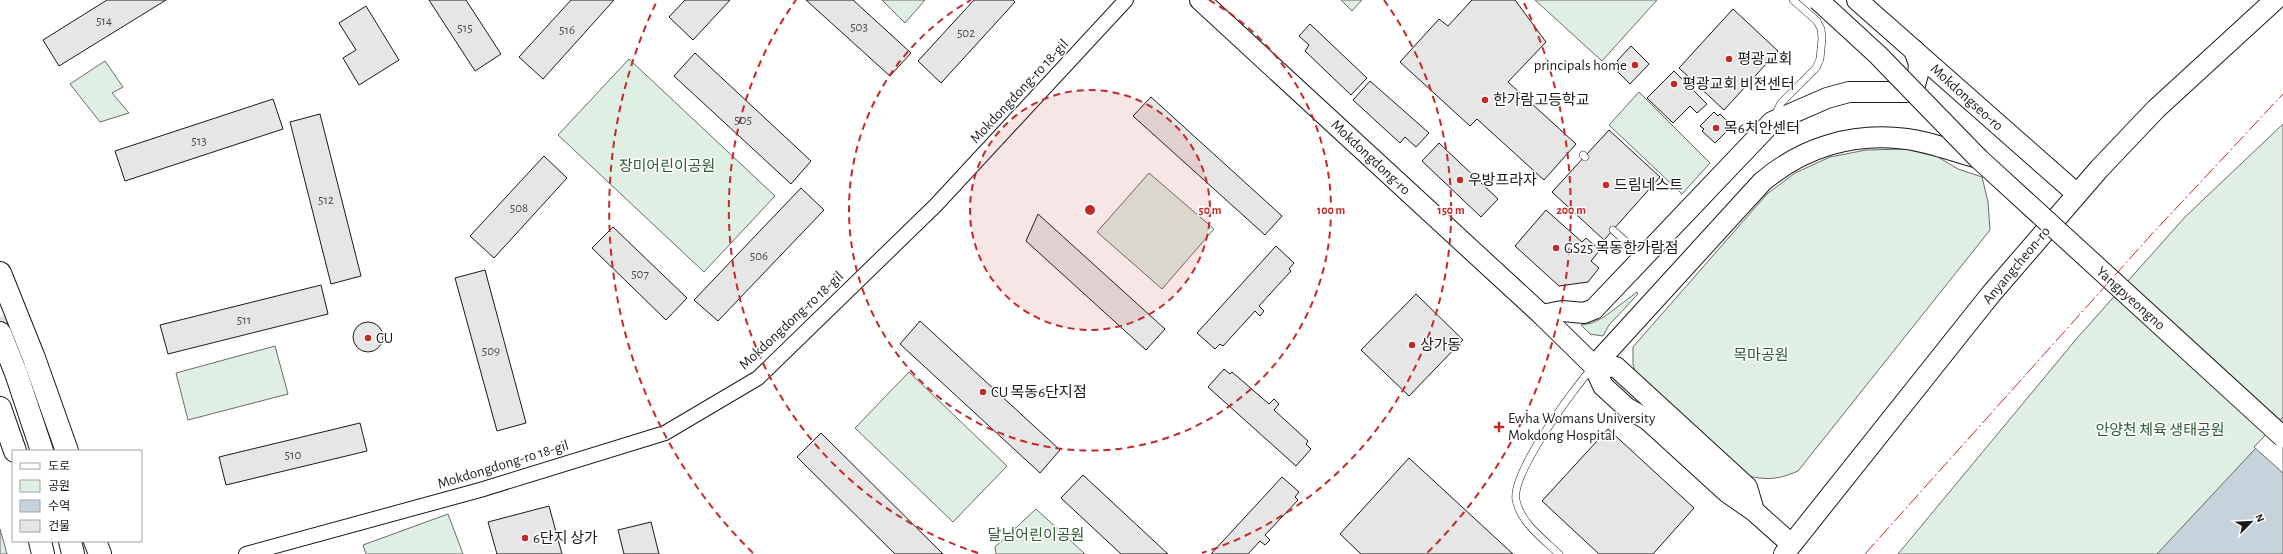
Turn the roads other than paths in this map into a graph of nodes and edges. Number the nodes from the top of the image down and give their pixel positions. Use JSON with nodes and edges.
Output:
{"nodes":[{"id":1,"x":1126,"y":0,"type":"edge"},
{"id":2,"x":1200,"y":0,"type":"edge"},
{"id":3,"x":1793,"y":0,"type":"edge"},
{"id":4,"x":1818,"y":0,"type":"edge"},
{"id":5,"x":1857,"y":0,"type":"edge"},
{"id":6,"x":2275,"y":0,"type":"edge"},
{"id":7,"x":1914,"y":50,"type":"junction"},
{"id":8,"x":1896,"y":92,"type":"junction"},
{"id":9,"x":1949,"y":120,"type":"dead end"},
{"id":10,"x":1772,"y":122,"type":"junction"},
{"id":11,"x":1978,"y":158,"type":"junction"},
{"id":12,"x":2077,"y":194,"type":"junction"},
{"id":13,"x":1613,"y":230,"type":"dead end"},
{"id":14,"x":1644,"y":259,"type":"junction"},
{"id":15,"x":0,"y":273,"type":"edge"},
{"id":16,"x":1542,"y":315,"type":"junction"},
{"id":17,"x":0,"y":333,"type":"tunnel mouth"},
{"id":18,"x":1594,"y":366,"type":"junction"},
{"id":19,"x":0,"y":408,"type":"edge"},
{"id":20,"x":2283,"y":437,"type":"edge"},
{"id":21,"x":14,"y":450,"type":"edge"},
{"id":22,"x":42,"y":450,"type":"edge"},
{"id":23,"x":67,"y":450,"type":"edge"},
{"id":24,"x":40,"y":542,"type":"edge"},
{"id":25,"x":70,"y":542,"type":"edge"},
{"id":26,"x":96,"y":542,"type":"edge"},
{"id":27,"x":1788,"y":549,"type":"edge"},
{"id":28,"x":43,"y":554,"type":"edge"},
{"id":29,"x":73,"y":554,"type":"edge"},
{"id":30,"x":100,"y":554,"type":"edge"},
{"id":31,"x":246,"y":554,"type":"edge"},
{"id":32,"x":1559,"y":554,"type":"edge"}],
"edges":[{"from":1,"to":31,"type":"street","name":"Mokdongdong-ro 18-gil"},
{"from":2,"to":16,"type":"main road","name":"Mokdongdong-ro"},
{"from":3,"to":10,"type":"lane"},
{"from":4,"to":11,"type":"main road","bridge":true},
{"from":5,"to":7,"type":"main road","name":"Mokdongseo-ro"},
{"from":6,"to":12,"type":"main road","name":"Anyangcheon-ro"},
{"from":7,"to":8,"type":"main road"},
{"from":7,"to":12,"type":"main road","name":"Mokdongseo-ro"},
{"from":8,"to":9,"type":"lane"},
{"from":8,"to":10,"type":"main road"},
{"from":10,"to":14,"type":"main road"},
{"from":11,"to":18,"type":"main road"},
{"from":11,"to":20,"type":"main road","name":"Yangpyeongno","bridge":true},
{"from":12,"to":27,"type":"main road","name":"Anyangcheon-ro"},
{"from":13,"to":14,"type":"lane"},
{"from":14,"to":16,"type":"main road"},
{"from":15,"to":23,"type":"main road"},
{"from":16,"to":18,"type":"main road","name":"Mokdongdong-ro"},
{"from":17,"to":22,"type":"main road"},
{"from":18,"to":27,"type":"main road","name":"Mokdongdong-ro"},
{"from":18,"to":32,"type":"lane"},
{"from":19,"to":21,"type":"main road"},
{"from":24,"to":28,"type":"main road"},
{"from":25,"to":29,"type":"main road"},
{"from":26,"to":30,"type":"main road"}]}
